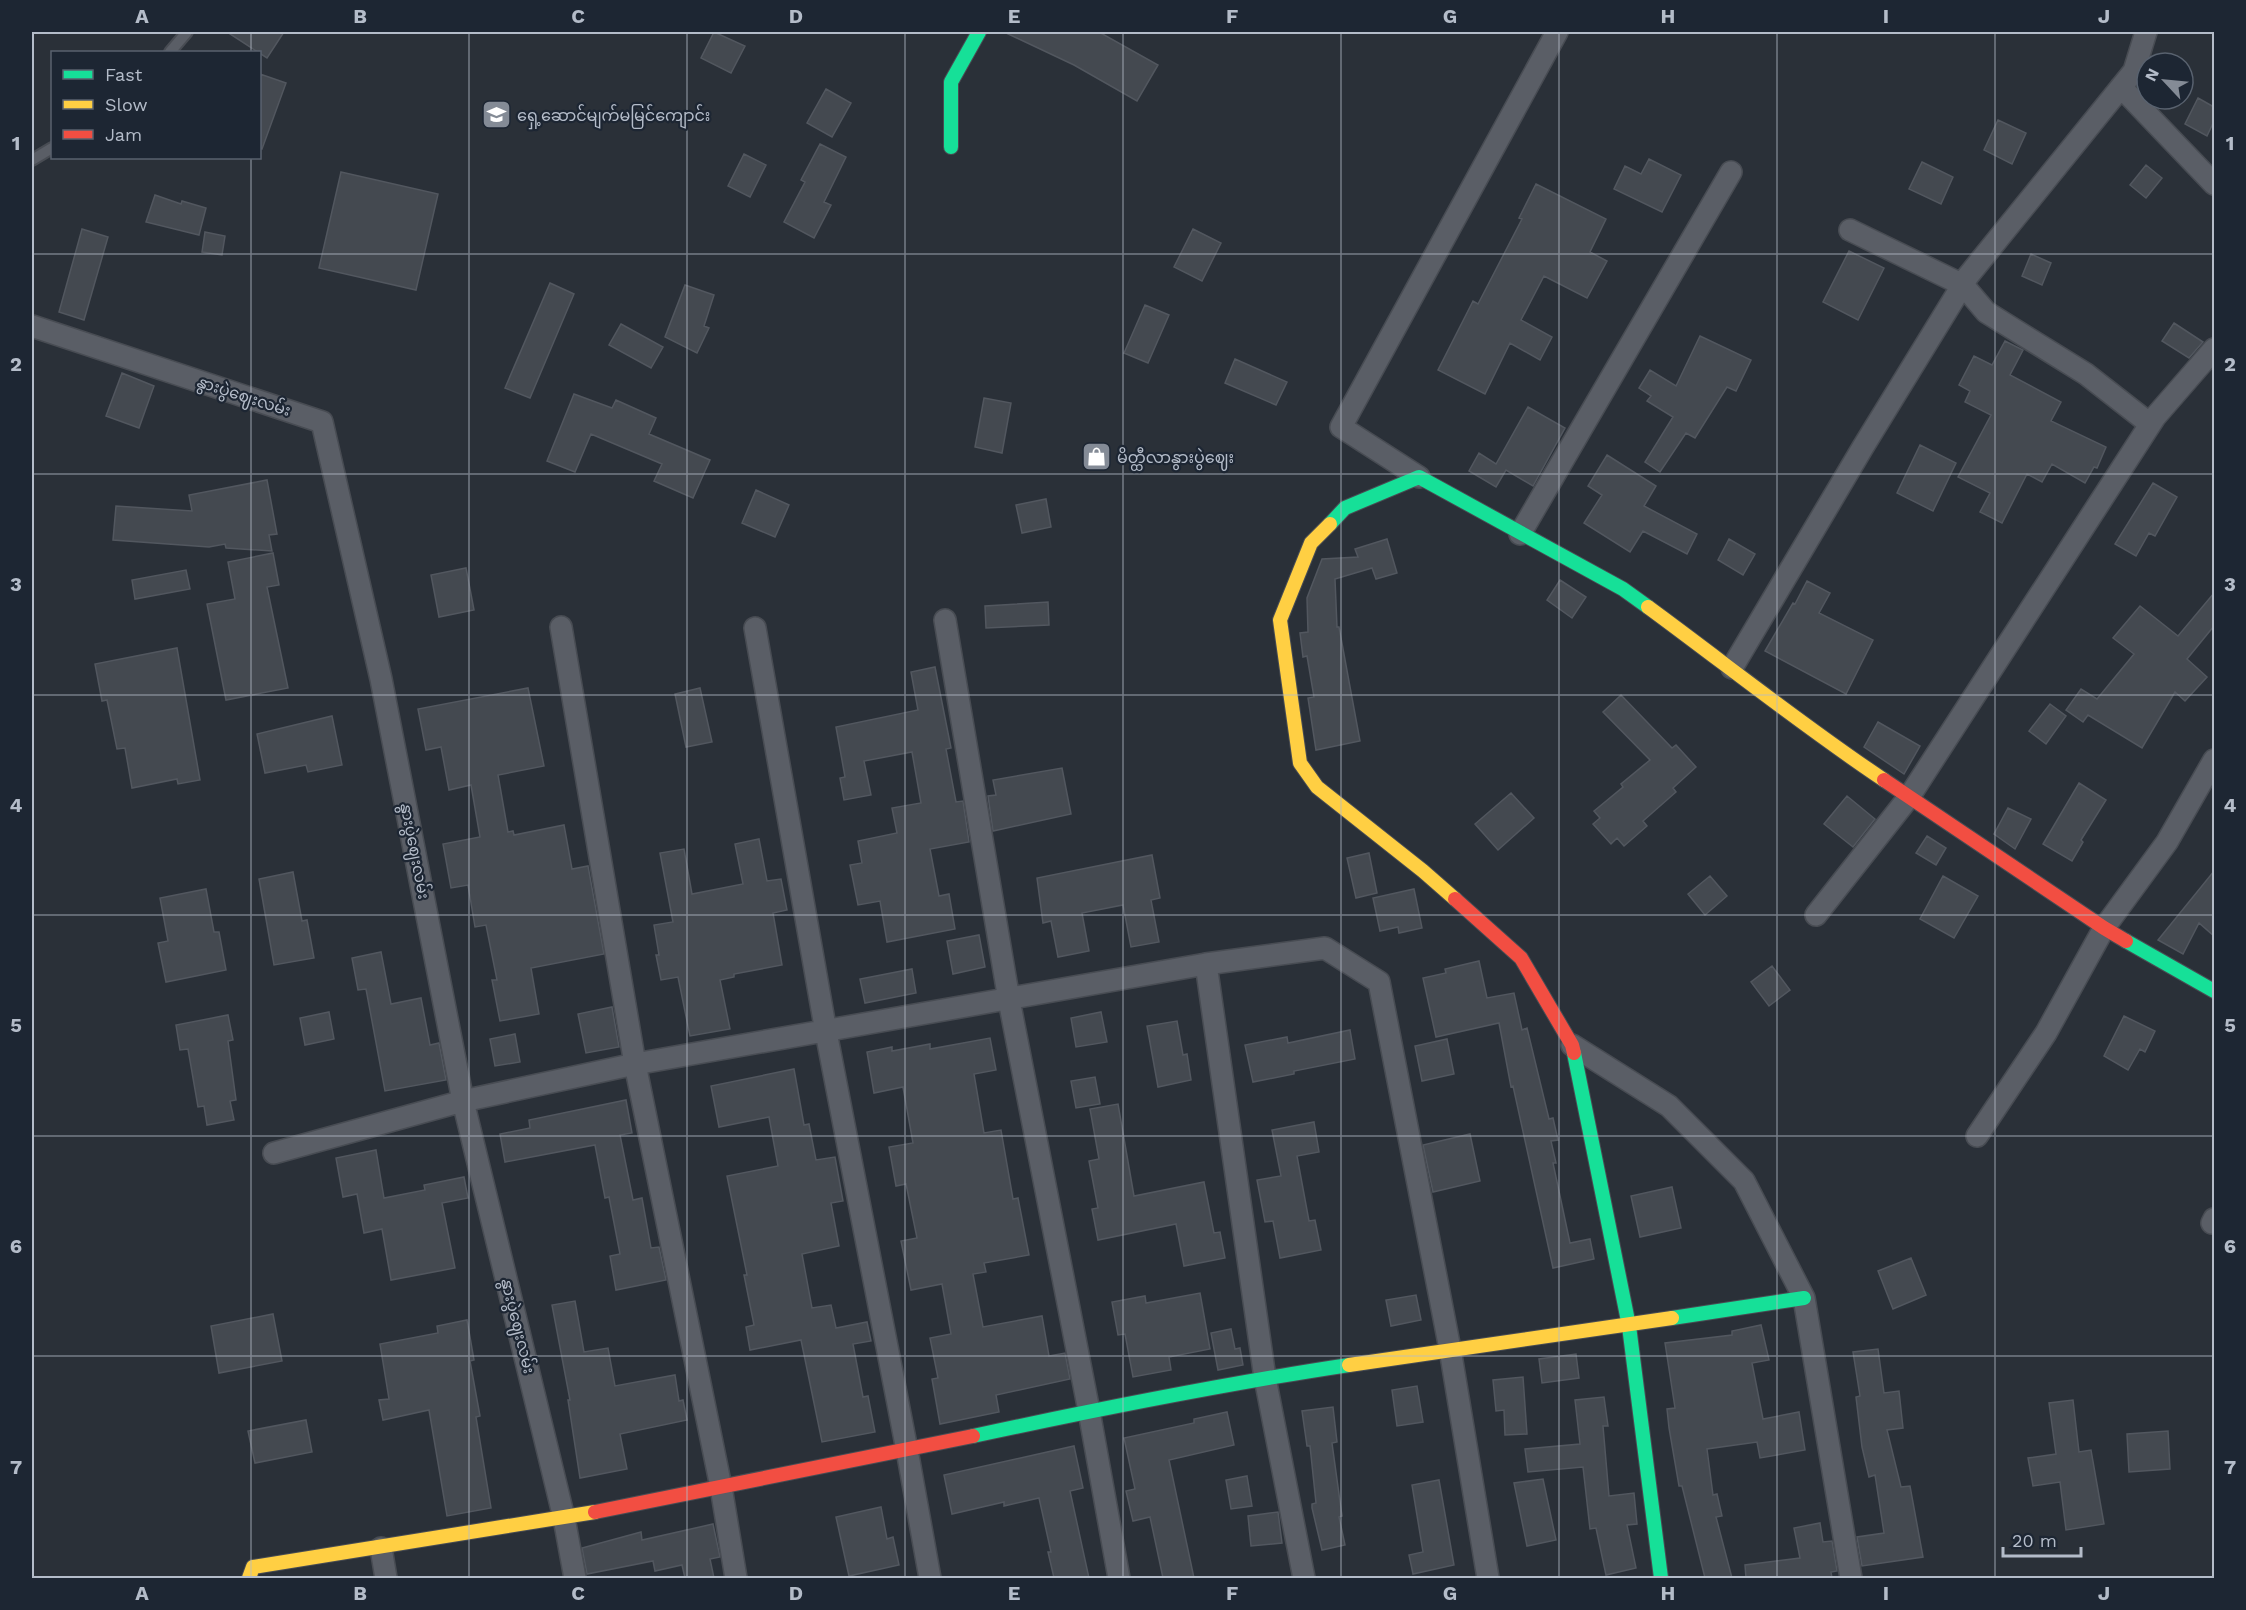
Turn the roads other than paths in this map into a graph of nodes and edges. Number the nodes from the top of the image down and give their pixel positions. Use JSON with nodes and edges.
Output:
{"nodes":[{"id":1,"x":187,"y":32,"type":"edge"},
{"id":2,"x":979,"y":32,"type":"edge"},
{"id":3,"x":1557,"y":32,"type":"edge"},
{"id":4,"x":2146,"y":32,"type":"edge"},
{"id":5,"x":171,"y":51,"type":"edge"},
{"id":6,"x":2121,"y":87,"type":"junction"},
{"id":7,"x":951,"y":147,"type":"dead end"},
{"id":8,"x":51,"y":149,"type":"edge"},
{"id":9,"x":32,"y":160,"type":"edge"},
{"id":10,"x":1731,"y":172,"type":"dead end"},
{"id":11,"x":2214,"y":184,"type":"edge"},
{"id":12,"x":1850,"y":230,"type":"dead end"},
{"id":13,"x":1963,"y":285,"type":"junction"},
{"id":14,"x":32,"y":326,"type":"edge"},
{"id":15,"x":2214,"y":349,"type":"edge"},
{"id":16,"x":2150,"y":424,"type":"junction"},
{"id":17,"x":1419,"y":477,"type":"junction"},
{"id":18,"x":1520,"y":534,"type":"junction"},
{"id":19,"x":945,"y":620,"type":"dead end"},
{"id":20,"x":561,"y":627,"type":"dead end"},
{"id":21,"x":754,"y":628,"type":"dead end"},
{"id":22,"x":1732,"y":668,"type":"junction"},
{"id":23,"x":2214,"y":760,"type":"edge"},
{"id":24,"x":1910,"y":797,"type":"junction"},
{"id":25,"x":1816,"y":915,"type":"dead end"},
{"id":26,"x":2104,"y":928,"type":"junction"},
{"id":27,"x":1206,"y":964,"type":"junction"},
{"id":28,"x":2214,"y":991,"type":"edge"},
{"id":29,"x":1009,"y":1000,"type":"junction"},
{"id":30,"x":826,"y":1032,"type":"junction"},
{"id":31,"x":1572,"y":1045,"type":"junction"},
{"id":32,"x":635,"y":1064,"type":"junction"},
{"id":33,"x":464,"y":1101,"type":"junction"},
{"id":34,"x":1977,"y":1136,"type":"dead end"},
{"id":35,"x":274,"y":1153,"type":"dead end"},
{"id":36,"x":1804,"y":1298,"type":"junction"},
{"id":37,"x":1629,"y":1326,"type":"junction"},
{"id":38,"x":1450,"y":1349,"type":"junction"},
{"id":39,"x":1265,"y":1378,"type":"junction"},
{"id":40,"x":1089,"y":1411,"type":"junction"},
{"id":41,"x":907,"y":1450,"type":"junction"},
{"id":42,"x":722,"y":1487,"type":"junction"},
{"id":43,"x":564,"y":1518,"type":"junction"},
{"id":44,"x":381,"y":1548,"type":"junction"},
{"id":45,"x":249,"y":1578,"type":"edge"},
{"id":46,"x":386,"y":1578,"type":"edge"},
{"id":47,"x":575,"y":1578,"type":"edge"},
{"id":48,"x":736,"y":1578,"type":"edge"},
{"id":49,"x":930,"y":1578,"type":"edge"},
{"id":50,"x":1119,"y":1578,"type":"edge"},
{"id":51,"x":1304,"y":1578,"type":"edge"},
{"id":52,"x":1488,"y":1578,"type":"edge"},
{"id":53,"x":1661,"y":1578,"type":"edge"},
{"id":54,"x":1851,"y":1578,"type":"edge"}],
"edges":[{"from":1,"to":5,"type":"lane"},
{"from":2,"to":7,"type":"street"},
{"from":3,"to":17,"type":"street"},
{"from":4,"to":6,"type":"street"},
{"from":6,"to":11,"type":"street"},
{"from":6,"to":13,"type":"street"},
{"from":8,"to":9,"type":"lane"},
{"from":10,"to":18,"type":"street"},
{"from":12,"to":13,"type":"street"},
{"from":13,"to":16,"type":"street"},
{"from":13,"to":22,"type":"street"},
{"from":14,"to":33,"type":"street","name":"နွားပွဲဈေးလမ်း"},
{"from":15,"to":16,"type":"street"},
{"from":16,"to":24,"type":"street"},
{"from":17,"to":18,"type":"street"},
{"from":17,"to":31,"type":"street"},
{"from":18,"to":22,"type":"street"},
{"from":19,"to":29,"type":"street"},
{"from":20,"to":32,"type":"street"},
{"from":21,"to":30,"type":"street"},
{"from":22,"to":24,"type":"street"},
{"from":23,"to":26,"type":"street"},
{"from":24,"to":25,"type":"street"},
{"from":24,"to":26,"type":"street"},
{"from":26,"to":28,"type":"street"},
{"from":26,"to":34,"type":"street"},
{"from":27,"to":29,"type":"street"},
{"from":27,"to":38,"type":"street"},
{"from":27,"to":39,"type":"street"},
{"from":29,"to":30,"type":"street"},
{"from":29,"to":40,"type":"street"},
{"from":30,"to":32,"type":"street"},
{"from":30,"to":41,"type":"street"},
{"from":31,"to":36,"type":"street"},
{"from":31,"to":37,"type":"street"},
{"from":32,"to":33,"type":"street"},
{"from":32,"to":42,"type":"street"},
{"from":33,"to":35,"type":"street"},
{"from":33,"to":43,"type":"street","name":"နွားပွဲဈေးလမ်း"},
{"from":36,"to":37,"type":"street"},
{"from":36,"to":54,"type":"street"},
{"from":37,"to":38,"type":"street"},
{"from":37,"to":53,"type":"street"},
{"from":38,"to":39,"type":"street"},
{"from":38,"to":52,"type":"street"},
{"from":39,"to":40,"type":"street"},
{"from":39,"to":51,"type":"street"},
{"from":40,"to":41,"type":"street"},
{"from":40,"to":50,"type":"street"},
{"from":41,"to":42,"type":"street"},
{"from":41,"to":49,"type":"street"},
{"from":42,"to":43,"type":"street"},
{"from":42,"to":48,"type":"street"},
{"from":43,"to":44,"type":"street"},
{"from":43,"to":47,"type":"street","name":"နွားပွဲဈေးလမ်း"},
{"from":44,"to":45,"type":"street"},
{"from":44,"to":46,"type":"street"}]}
